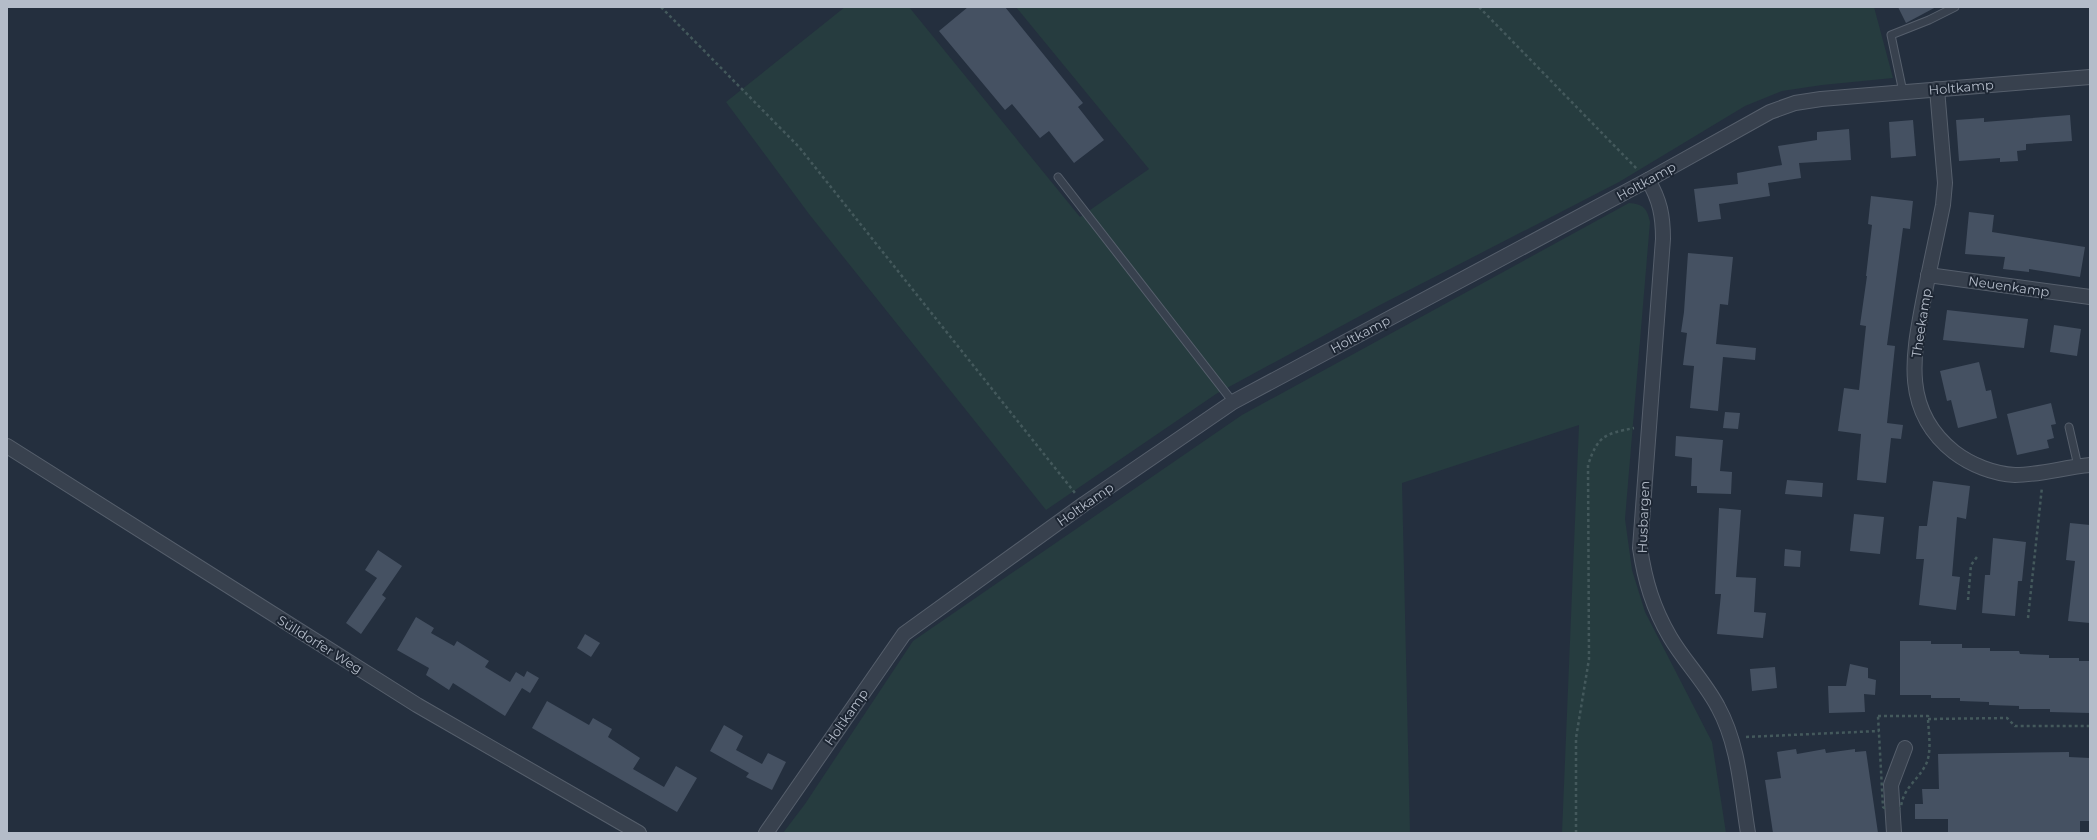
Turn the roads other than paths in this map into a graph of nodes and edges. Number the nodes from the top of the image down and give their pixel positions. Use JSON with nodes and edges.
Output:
{"nodes":[{"id":1,"x":1955,"y":7,"type":"edge"},
{"id":2,"x":2090,"y":77,"type":"edge"},
{"id":3,"x":1937,"y":90,"type":"junction"},
{"id":4,"x":1903,"y":92,"type":"junction"},
{"id":5,"x":1058,"y":177,"type":"dead end"},
{"id":6,"x":1648,"y":180,"type":"junction"},
{"id":7,"x":1928,"y":275,"type":"junction"},
{"id":8,"x":2090,"y":297,"type":"edge"},
{"id":9,"x":1233,"y":402,"type":"junction"},
{"id":10,"x":2069,"y":427,"type":"dead end"},
{"id":11,"x":7,"y":446,"type":"edge"},
{"id":12,"x":2084,"y":465,"type":"edge"},
{"id":13,"x":1905,"y":748,"type":"dead end"},
{"id":14,"x":639,"y":833,"type":"edge"},
{"id":15,"x":766,"y":833,"type":"edge"},
{"id":16,"x":1748,"y":833,"type":"edge"},
{"id":17,"x":1894,"y":833,"type":"edge"}],
"edges":[{"from":1,"to":4,"type":"lane"},
{"from":2,"to":3,"type":"street","name":"Holtkamp"},
{"from":3,"to":4,"type":"street","name":"Holtkamp"},
{"from":3,"to":7,"type":"street","name":"Theekamp"},
{"from":4,"to":6,"type":"street","name":"Holtkamp"},
{"from":5,"to":9,"type":"lane"},
{"from":6,"to":9,"type":"street","name":"Holtkamp"},
{"from":6,"to":16,"type":"street","name":"Husbargen"},
{"from":7,"to":8,"type":"street","name":"Neuenkamp"},
{"from":7,"to":12,"type":"street","name":"Theekamp"},
{"from":9,"to":15,"type":"street","name":"Holtkamp"},
{"from":10,"to":12,"type":"lane"},
{"from":11,"to":14,"type":"street","name":"Sülldorfer Weg"},
{"from":13,"to":17,"type":"street"}]}
